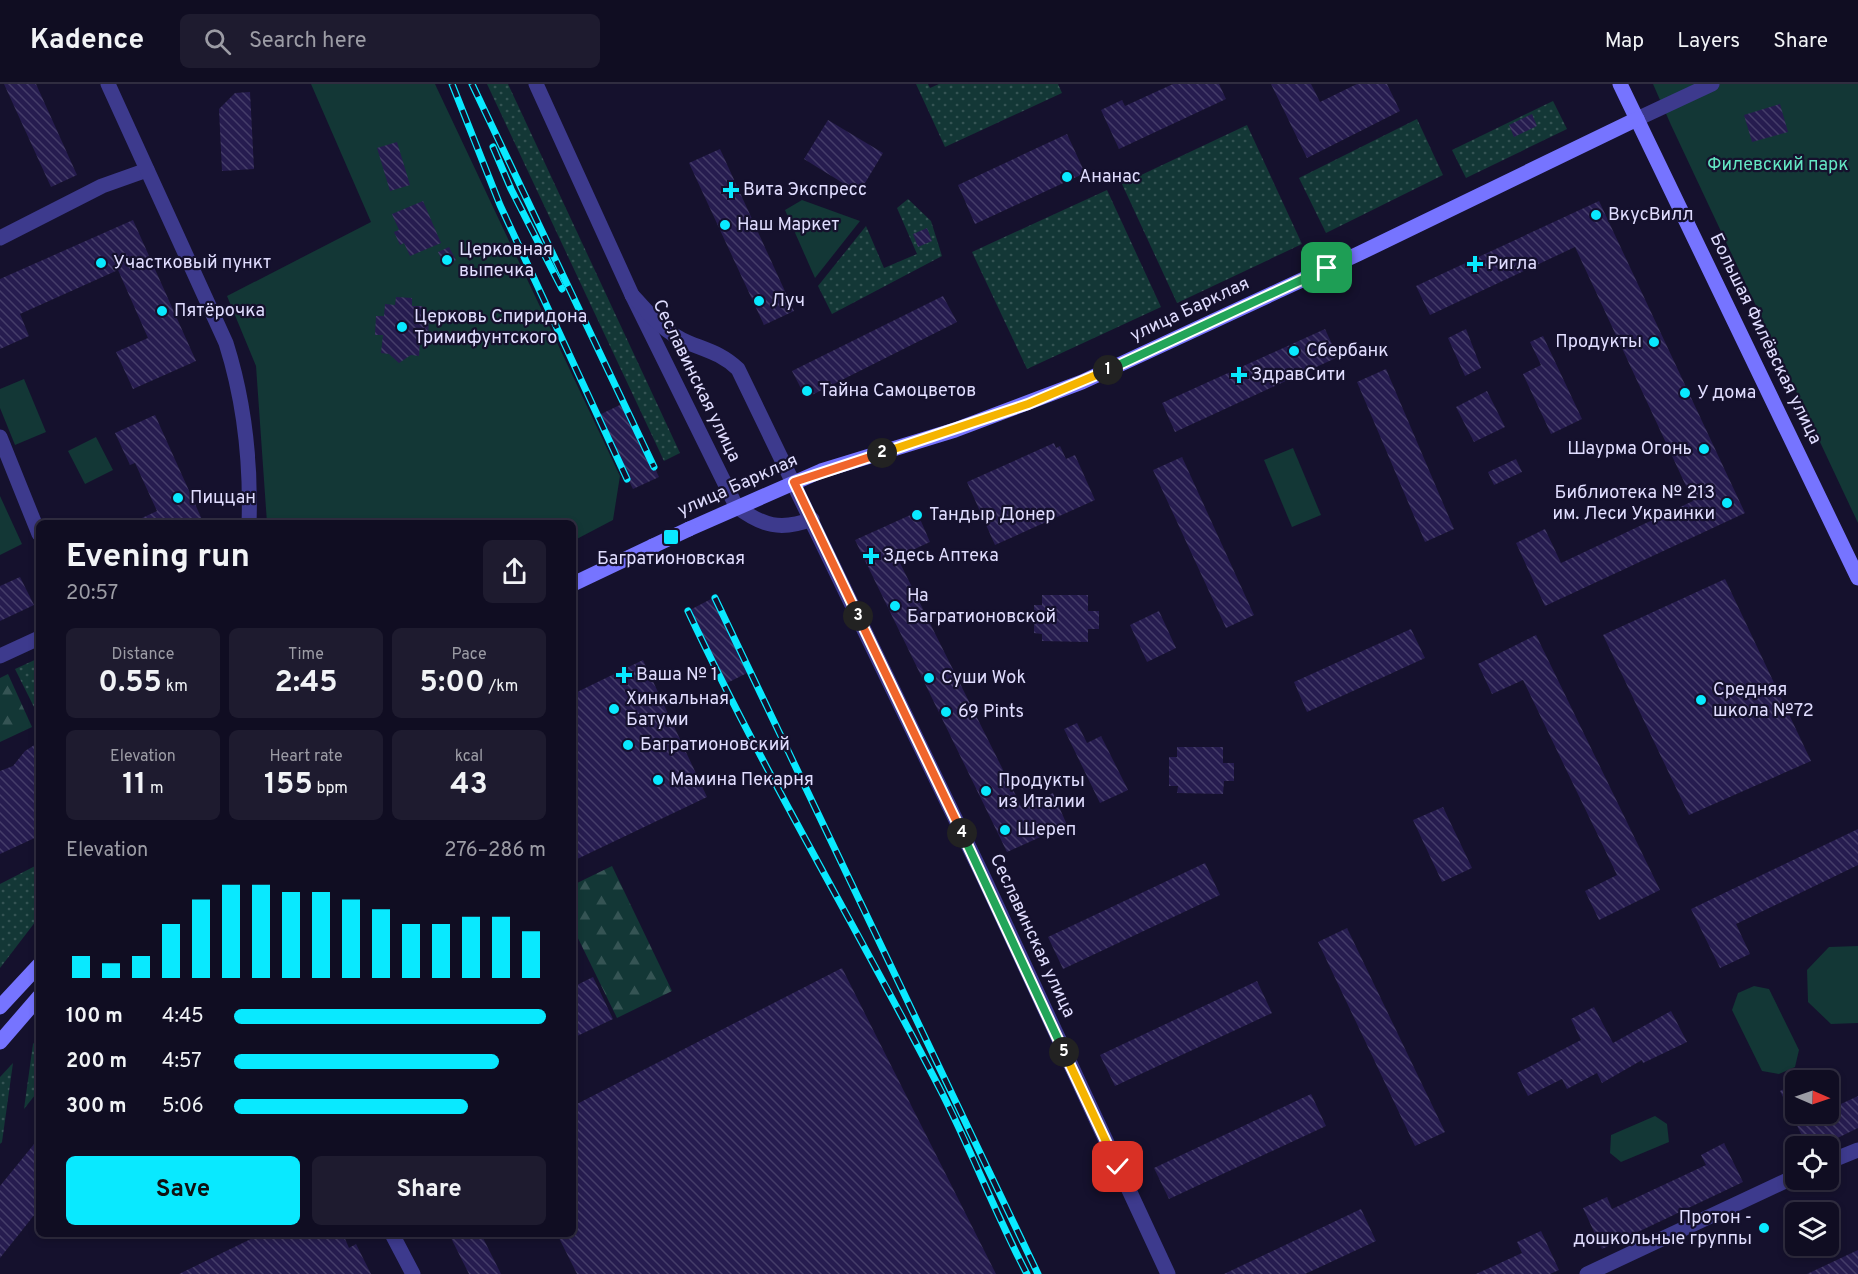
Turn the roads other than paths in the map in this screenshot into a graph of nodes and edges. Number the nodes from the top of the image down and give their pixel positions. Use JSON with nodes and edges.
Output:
{"nodes":[{"id":1,"x":108,"y":84,"type":"edge"},
{"id":2,"x":536,"y":84,"type":"edge"},
{"id":3,"x":1620,"y":84,"type":"edge"},
{"id":4,"x":1712,"y":84,"type":"edge"},
{"id":5,"x":1637,"y":118,"type":"junction"},
{"id":6,"x":147,"y":170,"type":"junction"},
{"id":7,"x":0,"y":238,"type":"edge"},
{"id":8,"x":632,"y":295,"type":"junction"},
{"id":9,"x":0,"y":438,"type":"edge"},
{"id":10,"x":794,"y":482,"type":"junction"},
{"id":11,"x":736,"y":506,"type":"junction"},
{"id":12,"x":812,"y":519,"type":"junction"},
{"id":13,"x":249,"y":520,"type":"edge"},
{"id":14,"x":36,"y":527,"type":"edge"},
{"id":15,"x":1858,"y":578,"type":"edge"},
{"id":16,"x":576,"y":583,"type":"edge"},
{"id":17,"x":36,"y":639,"type":"edge"},
{"id":18,"x":0,"y":656,"type":"edge"},
{"id":19,"x":36,"y":968,"type":"edge"},
{"id":20,"x":36,"y":1000,"type":"edge"},
{"id":21,"x":3,"y":1002,"type":"edge"},
{"id":22,"x":0,"y":1042,"type":"edge"},
{"id":23,"x":1858,"y":1150,"type":"edge"},
{"id":24,"x":1839,"y":1158,"type":"edge"},
{"id":25,"x":1785,"y":1181,"type":"edge"},
{"id":26,"x":394,"y":1237,"type":"edge"},
{"id":27,"x":413,"y":1274,"type":"edge"},
{"id":28,"x":1168,"y":1274,"type":"edge"},
{"id":29,"x":1587,"y":1274,"type":"edge"}],
"edges":[{"from":1,"to":6,"type":"street"},
{"from":2,"to":8,"type":"street","name":"Сеславинская улица"},
{"from":3,"to":5,"type":"main road","name":"Большая Филёвская улица"},
{"from":4,"to":5,"type":"street","name":"улица Барклая"},
{"from":5,"to":10,"type":"main road","name":"улица Барклая"},
{"from":5,"to":15,"type":"main road","name":"Большая Филёвская улица"},
{"from":6,"to":7,"type":"street"},
{"from":6,"to":13,"type":"street"},
{"from":8,"to":10,"type":"street","name":"Сеславинская улица"},
{"from":8,"to":11,"type":"street","name":"Сеславинская улица"},
{"from":9,"to":14,"type":"street"},
{"from":10,"to":11,"type":"main road","name":"улица Барклая"},
{"from":10,"to":12,"type":"street","name":"Сеславинская улица"},
{"from":11,"to":12,"type":"street","name":"Сеславинская улица"},
{"from":11,"to":16,"type":"main road","name":"улица Барклая","bridge":true},
{"from":12,"to":28,"type":"street","name":"Сеславинская улица"},
{"from":17,"to":18,"type":"street"},
{"from":19,"to":21,"type":"main road"},
{"from":20,"to":22,"type":"main road"},
{"from":23,"to":24,"type":"street"},
{"from":25,"to":29,"type":"street"},
{"from":26,"to":27,"type":"street"}]}
